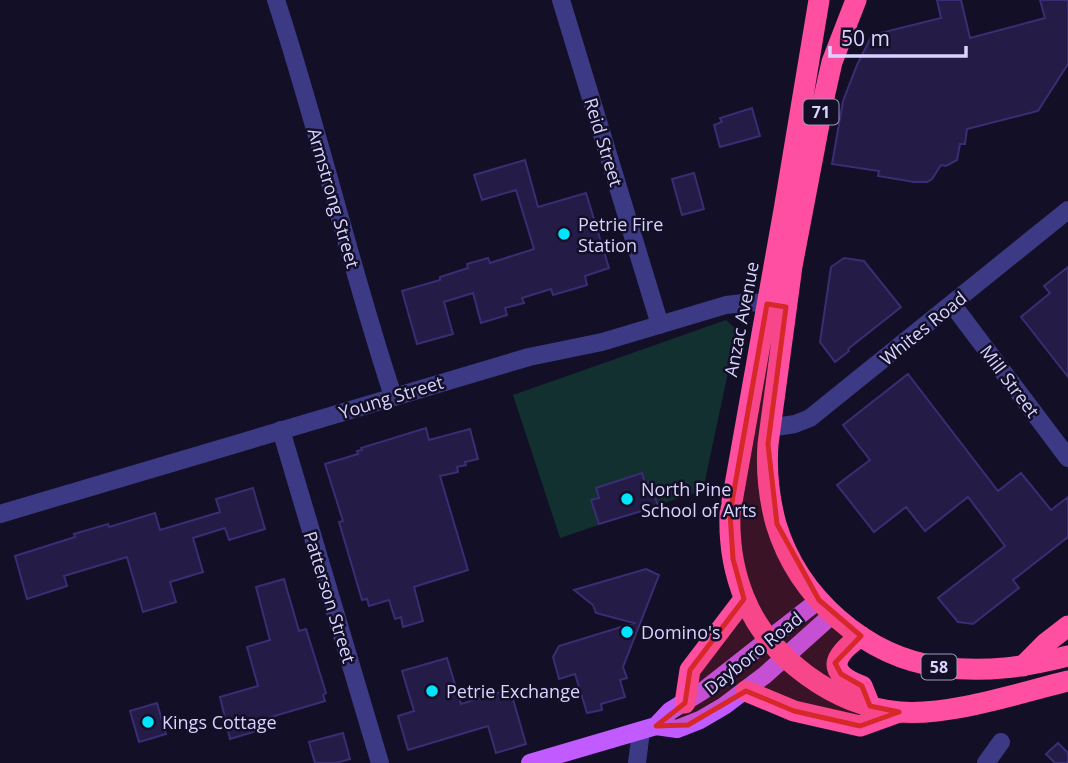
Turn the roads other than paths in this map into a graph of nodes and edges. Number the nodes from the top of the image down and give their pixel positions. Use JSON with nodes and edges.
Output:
{"nodes":[{"id":1,"x":276,"y":0,"type":"edge"},
{"id":2,"x":561,"y":0,"type":"edge"},
{"id":3,"x":819,"y":0,"type":"edge"},
{"id":4,"x":856,"y":0,"type":"edge"},
{"id":5,"x":1068,"y":210,"type":"edge"},
{"id":6,"x":952,"y":304,"type":"junction"},
{"id":7,"x":777,"y":306,"type":"junction"},
{"id":8,"x":660,"y":325,"type":"junction"},
{"id":9,"x":393,"y":396,"type":"junction"},
{"id":10,"x":769,"y":428,"type":"junction"},
{"id":11,"x":281,"y":430,"type":"junction"},
{"id":12,"x":1068,"y":458,"type":"edge"},
{"id":13,"x":0,"y":514,"type":"edge"},
{"id":14,"x":744,"y":599,"type":"junction"},
{"id":15,"x":826,"y":607,"type":"junction"},
{"id":16,"x":1068,"y":625,"type":"edge"},
{"id":17,"x":861,"y":636,"type":"junction"},
{"id":18,"x":769,"y":638,"type":"junction"},
{"id":19,"x":1068,"y":656,"type":"edge"},
{"id":20,"x":785,"y":657,"type":"junction"},
{"id":21,"x":1023,"y":666,"type":"junction"},
{"id":22,"x":1068,"y":681,"type":"edge"},
{"id":23,"x":746,"y":691,"type":"junction"},
{"id":24,"x":685,"y":703,"type":"junction"},
{"id":25,"x":870,"y":706,"type":"junction"},
{"id":26,"x":900,"y":712,"type":"junction"},
{"id":27,"x":649,"y":728,"type":"junction"},
{"id":28,"x":1001,"y":742,"type":"dead end"},
{"id":29,"x":579,"y":756,"type":"edge"},
{"id":30,"x":380,"y":763,"type":"edge"},
{"id":31,"x":530,"y":763,"type":"edge"},
{"id":32,"x":637,"y":763,"type":"edge"},
{"id":33,"x":986,"y":763,"type":"edge"}],
"edges":[{"from":1,"to":9,"type":"street","name":"Armstrong Street"},
{"from":2,"to":8,"type":"street","name":"Reid Street"},
{"from":3,"to":7,"type":"highway","name":"Anzac Avenue","number":"71"},
{"from":4,"to":7,"type":"highway","name":"Anzac Avenue","number":"71"},
{"from":5,"to":6,"type":"street","name":"Whites Road"},
{"from":6,"to":10,"type":"street","name":"Whites Road"},
{"from":6,"to":12,"type":"street","name":"Mill Street"},
{"from":7,"to":8,"type":"street","name":"Young Street"},
{"from":7,"to":10,"type":"highway","name":"Anzac Avenue","number":"71"},
{"from":7,"to":14,"type":"highway","name":"Anzac Avenue","number":"71"},
{"from":8,"to":9,"type":"street","name":"Young Street"},
{"from":9,"to":11,"type":"street","name":"Young Street"},
{"from":10,"to":15,"type":"highway","name":"Anzac Avenue","number":"71"},
{"from":11,"to":13,"type":"street","name":"Young Street"},
{"from":11,"to":30,"type":"street","name":"Patterson Street"},
{"from":14,"to":18,"type":"highway","name":"Anzac Avenue","number":"71"},
{"from":14,"to":24,"type":"highway"},
{"from":15,"to":17,"type":"highway","number":"58"},
{"from":15,"to":18,"type":"main road","name":"Dayboro Road"},
{"from":15,"to":20,"type":"main road","name":"Dayboro Road"},
{"from":16,"to":21,"type":"highway"},
{"from":17,"to":21,"type":"highway","number":"58"},
{"from":17,"to":25,"type":"highway"},
{"from":18,"to":20,"type":"highway","number":"71"},
{"from":18,"to":24,"type":"main road","name":"Dayboro Road"},
{"from":19,"to":21,"type":"highway","number":"58"},
{"from":20,"to":23,"type":"main road","name":"Dayboro Road"},
{"from":20,"to":25,"type":"highway"},
{"from":22,"to":26,"type":"highway"},
{"from":23,"to":26,"type":"highway"},
{"from":23,"to":27,"type":"main road","name":"Dayboro Road"},
{"from":24,"to":27,"type":"main road","name":"Dayboro Road"},
{"from":25,"to":26,"type":"highway"},
{"from":27,"to":29,"type":"main road","name":"Dayboro Road"},
{"from":27,"to":32,"type":"street"},
{"from":28,"to":33,"type":"street"},
{"from":29,"to":31,"type":"main road","name":"Dayboro Road"}]}
